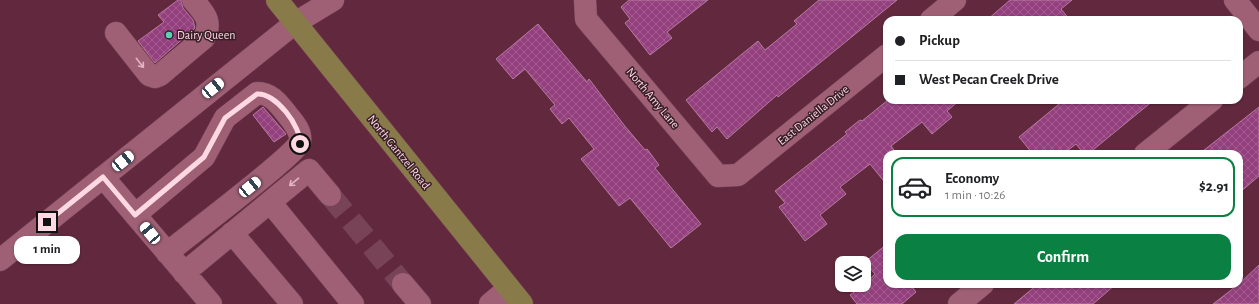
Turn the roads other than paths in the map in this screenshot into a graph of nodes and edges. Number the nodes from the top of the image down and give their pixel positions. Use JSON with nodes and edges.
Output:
{"nodes":[{"id":1,"x":193,"y":0,"type":"edge"},
{"id":2,"x":277,"y":0,"type":"edge"},
{"id":3,"x":311,"y":0,"type":"edge"},
{"id":4,"x":333,"y":0,"type":"edge"},
{"id":5,"x":955,"y":0,"type":"edge"},
{"id":6,"x":1235,"y":0,"type":"edge"},
{"id":7,"x":584,"y":1,"type":"edge"},
{"id":8,"x":936,"y":16,"type":"edge"},
{"id":9,"x":295,"y":23,"type":"junction"},
{"id":10,"x":1259,"y":30,"type":"edge"},
{"id":11,"x":116,"y":33,"type":"dead end"},
{"id":12,"x":883,"y":58,"type":"edge"},
{"id":13,"x":1259,"y":62,"type":"edge"},
{"id":14,"x":1243,"y":75,"type":"edge"},
{"id":15,"x":1207,"y":104,"type":"edge"},
{"id":16,"x":1150,"y":150,"type":"edge"},
{"id":17,"x":738,"y":175,"type":"joint"},
{"id":18,"x":103,"y":177,"type":"junction"},
{"id":19,"x":330,"y":196,"type":"tunnel mouth"},
{"id":20,"x":270,"y":202,"type":"junction"},
{"id":21,"x":135,"y":215,"type":"junction"},
{"id":22,"x":232,"y":233,"type":"junction"},
{"id":23,"x":163,"y":248,"type":"junction"},
{"id":24,"x":0,"y":260,"type":"edge"},
{"id":25,"x":184,"y":273,"type":"junction"},
{"id":26,"x":404,"y":284,"type":"tunnel mouth"},
{"id":27,"x":978,"y":288,"type":"edge"},
{"id":28,"x":515,"y":296,"type":"edge"},
{"id":29,"x":211,"y":304,"type":"edge"},
{"id":30,"x":292,"y":304,"type":"edge"},
{"id":31,"x":353,"y":304,"type":"edge"},
{"id":32,"x":420,"y":304,"type":"edge"},
{"id":33,"x":490,"y":304,"type":"edge"},
{"id":34,"x":959,"y":304,"type":"edge"}],
"edges":[{"from":11,"to":1,"type":"street","one_way":true},
{"from":2,"to":9,"type":"main road","name":"North Gantzel Road"},
{"from":3,"to":9,"type":"street"},
{"from":4,"to":9,"type":"street"},
{"from":5,"to":8,"type":"street"},
{"from":6,"to":10,"type":"street"},
{"from":7,"to":17,"type":"street","name":"North Amy Lane"},
{"from":9,"to":18,"type":"street"},
{"from":9,"to":28,"type":"main road","name":"North Gantzel Road"},
{"from":12,"to":17,"type":"street","name":"East Daniella Drive"},
{"from":13,"to":14,"type":"street"},
{"from":15,"to":16,"type":"street"},
{"from":18,"to":21,"type":"street"},
{"from":18,"to":24,"type":"street"},
{"from":19,"to":20,"type":"street","one_way":true},
{"from":20,"to":22,"type":"street"},
{"from":20,"to":31,"type":"street"},
{"from":21,"to":23,"type":"street"},
{"from":21,"to":23,"type":"street"},
{"from":22,"to":25,"type":"street"},
{"from":22,"to":30,"type":"street"},
{"from":23,"to":25,"type":"street"},
{"from":25,"to":29,"type":"street"},
{"from":26,"to":32,"type":"street"},
{"from":27,"to":34,"type":"street"},
{"from":28,"to":33,"type":"street"}]}
